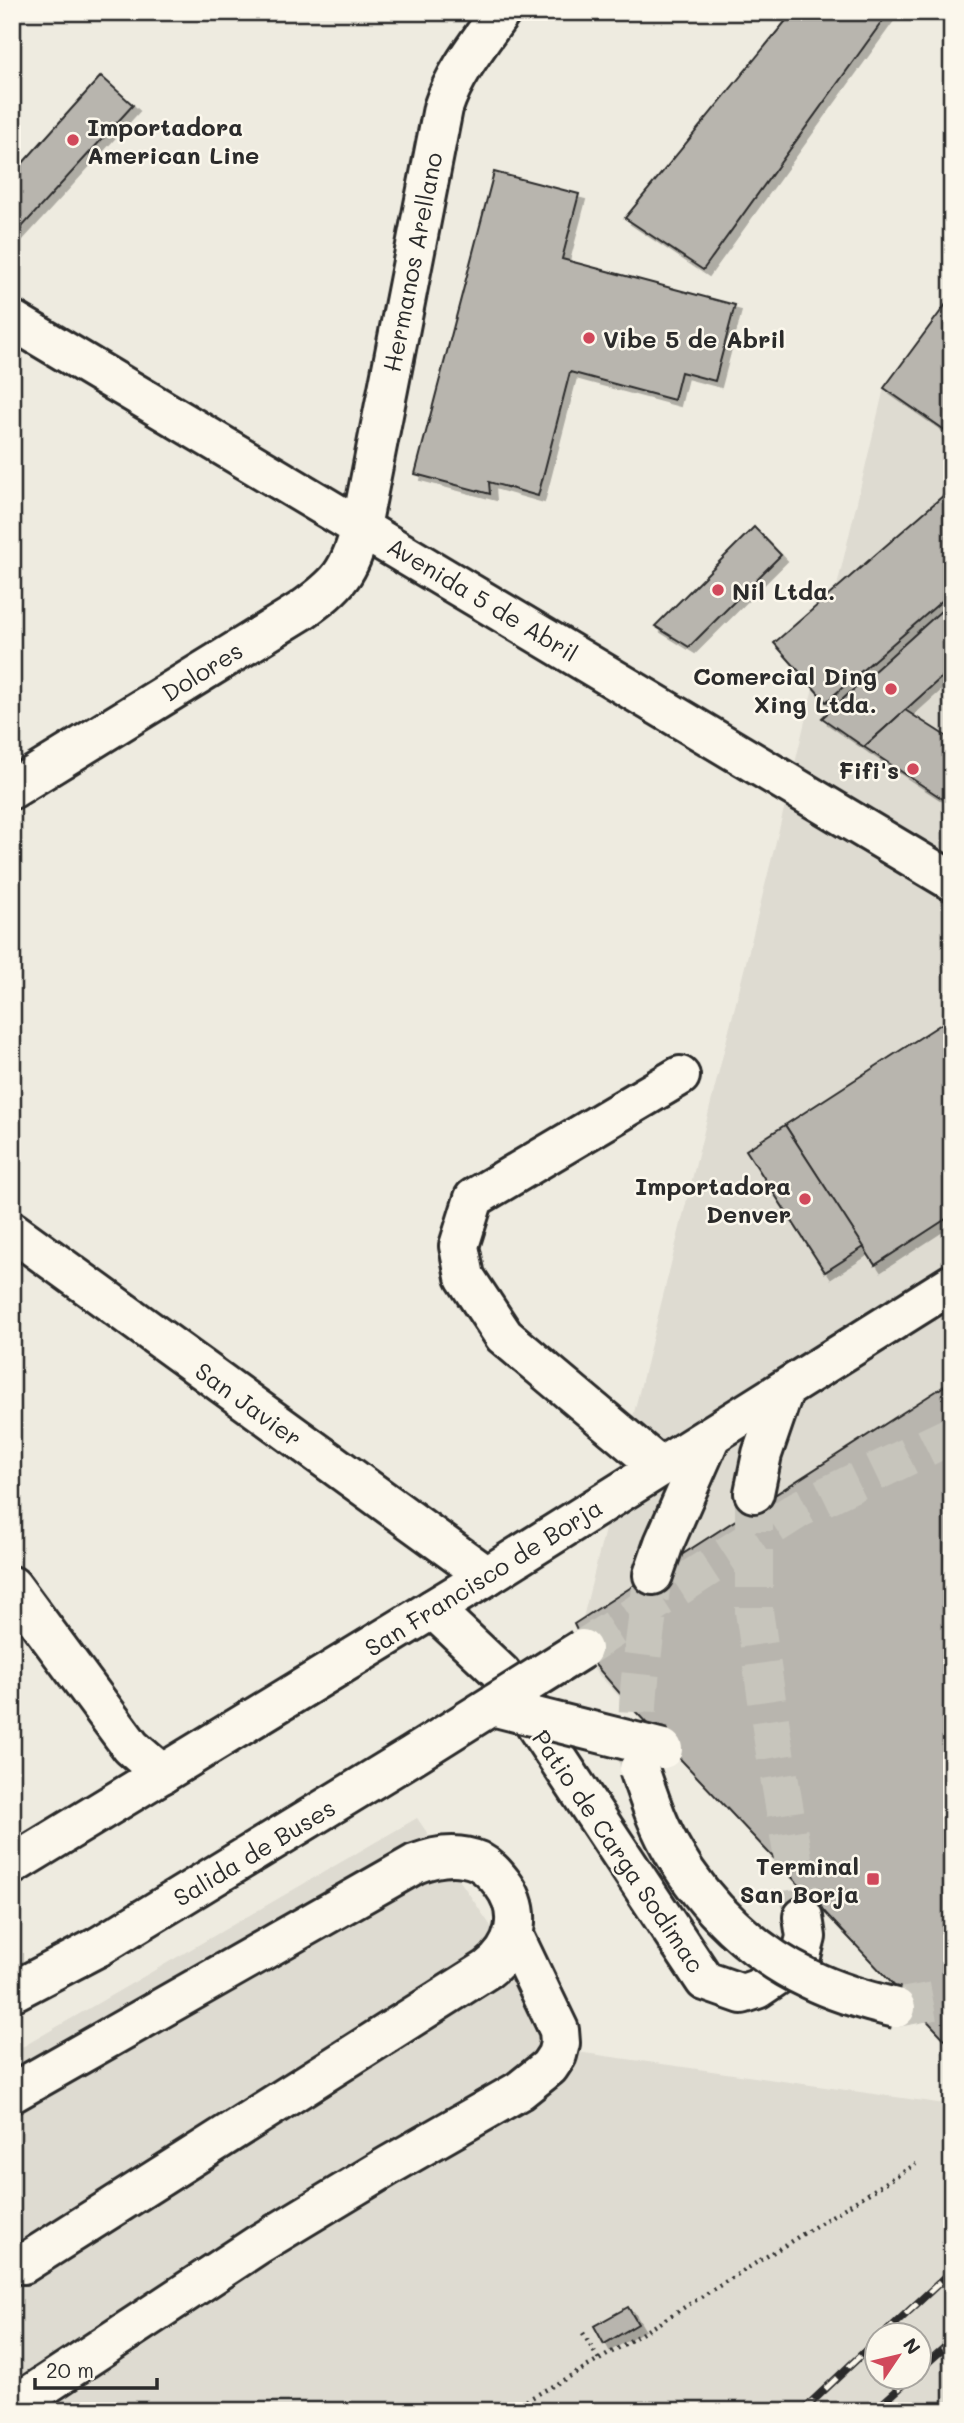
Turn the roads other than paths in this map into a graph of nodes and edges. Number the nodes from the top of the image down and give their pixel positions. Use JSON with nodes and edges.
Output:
{"nodes":[{"id":1,"x":501,"y":12,"type":"edge"},
{"id":2,"x":12,"y":320,"type":"edge"},
{"id":3,"x":361,"y":527,"type":"junction"},
{"id":4,"x":12,"y":789,"type":"edge"},
{"id":5,"x":952,"y":881,"type":"edge"},
{"id":6,"x":680,"y":1076,"type":"dead end"},
{"id":7,"x":12,"y":1231,"type":"edge"},
{"id":8,"x":952,"y":1283,"type":"edge"},
{"id":9,"x":784,"y":1390,"type":"junction"},
{"id":10,"x":711,"y":1436,"type":"junction"},
{"id":11,"x":660,"y":1466,"type":"junction"},
{"id":12,"x":754,"y":1493,"type":"tunnel mouth"},
{"id":13,"x":653,"y":1575,"type":"tunnel mouth"},
{"id":14,"x":487,"y":1576,"type":"junction"},
{"id":15,"x":12,"y":1586,"type":"edge"},
{"id":16,"x":433,"y":1609,"type":"junction"},
{"id":17,"x":582,"y":1649,"type":"tunnel mouth"},
{"id":18,"x":492,"y":1706,"type":"junction"},
{"id":19,"x":162,"y":1774,"type":"junction"},
{"id":20,"x":12,"y":1865,"type":"edge"},
{"id":21,"x":803,"y":1917,"type":"tunnel mouth"},
{"id":22,"x":514,"y":1936,"type":"junction"},
{"id":23,"x":12,"y":1992,"type":"edge"},
{"id":24,"x":896,"y":2008,"type":"tunnel mouth"},
{"id":25,"x":12,"y":2093,"type":"edge"},
{"id":26,"x":23,"y":2264,"type":"dead end"},
{"id":27,"x":12,"y":2407,"type":"edge"}],
"edges":[{"from":1,"to":3,"type":"street","name":"Hermanos Arellano"},
{"from":2,"to":3,"type":"street","name":"Avenida 5 de Abril"},
{"from":3,"to":4,"type":"street","name":"Dolores"},
{"from":3,"to":5,"type":"street","name":"Avenida 5 de Abril"},
{"from":6,"to":11,"type":"street"},
{"from":7,"to":14,"type":"street","name":"San Javier"},
{"from":8,"to":9,"type":"street","name":"San Francisco de Borja"},
{"from":9,"to":10,"type":"street","name":"San Francisco de Borja"},
{"from":9,"to":12,"type":"street"},
{"from":10,"to":11,"type":"street","name":"San Francisco de Borja"},
{"from":10,"to":13,"type":"street"},
{"from":11,"to":14,"type":"street","name":"San Francisco de Borja"},
{"from":14,"to":16,"type":"street","name":"San Francisco de Borja"},
{"from":15,"to":19,"type":"street"},
{"from":16,"to":19,"type":"street","name":"San Francisco de Borja"},
{"from":16,"to":21,"type":"street","name":"Patio de Carga Sodimac"},
{"from":17,"to":18,"type":"street","name":"Salida de Buses","bridge":true},
{"from":18,"to":23,"type":"street","name":"Salida de Buses","bridge":true},
{"from":18,"to":24,"type":"street","bridge":true},
{"from":19,"to":20,"type":"street","name":"San Francisco de Borja"},
{"from":22,"to":25,"type":"street"},
{"from":22,"to":26,"type":"street"},
{"from":22,"to":27,"type":"street"}]}
